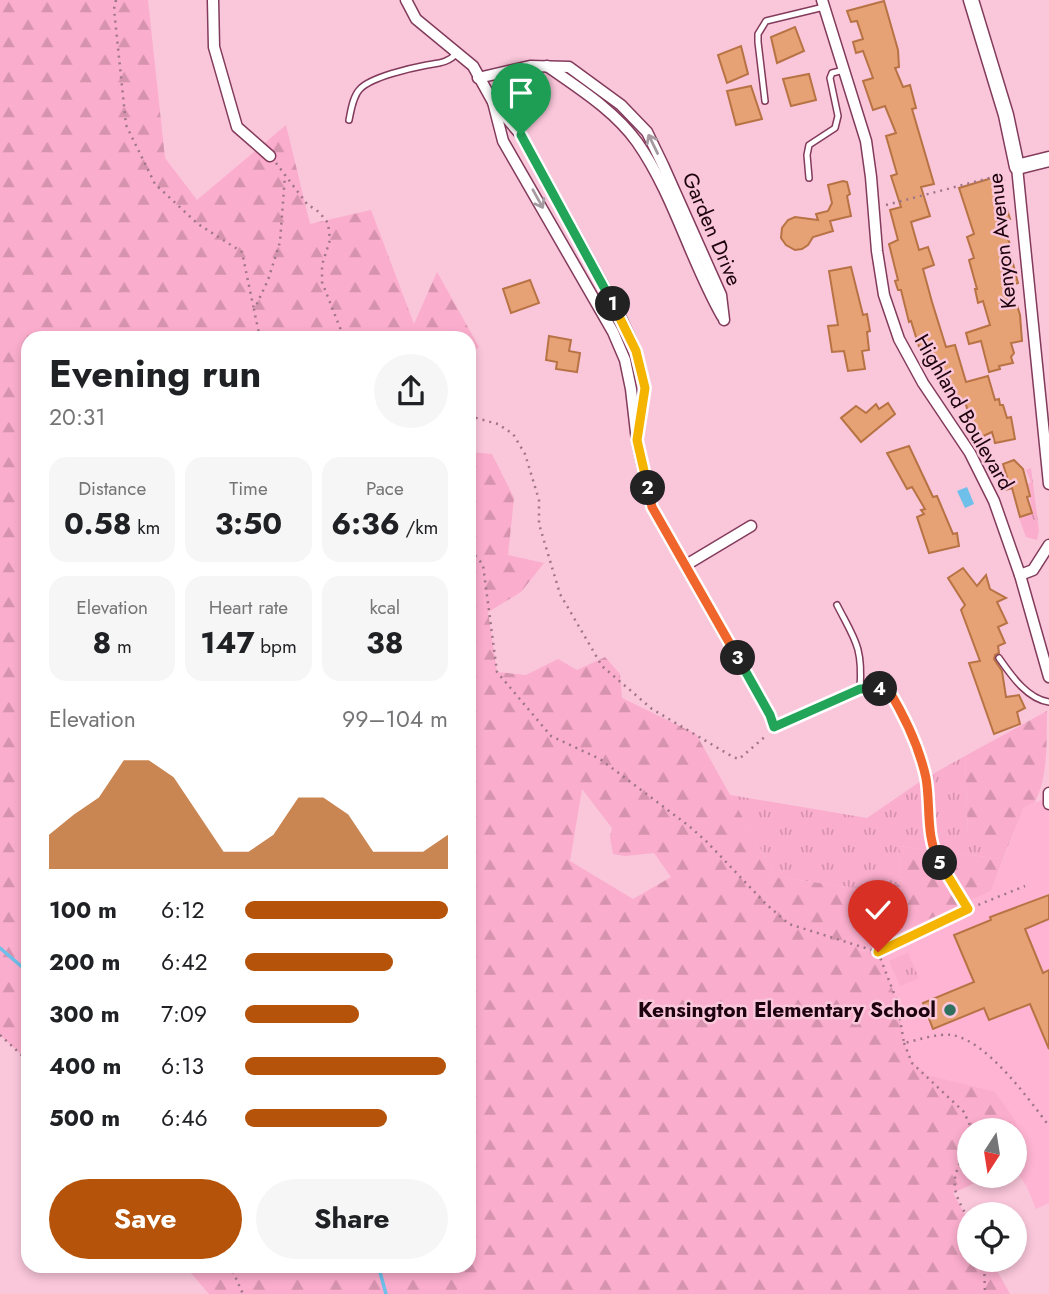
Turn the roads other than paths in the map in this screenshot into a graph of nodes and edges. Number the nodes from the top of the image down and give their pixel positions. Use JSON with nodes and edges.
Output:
{"nodes":[{"id":1,"x":213,"y":0,"type":"edge"},
{"id":2,"x":406,"y":0,"type":"edge"},
{"id":3,"x":971,"y":0,"type":"edge"},
{"id":4,"x":823,"y":4,"type":"edge"},
{"id":5,"x":457,"y":53,"type":"junction"},
{"id":6,"x":547,"y":66,"type":"junction"},
{"id":7,"x":845,"y":70,"type":"junction"},
{"id":8,"x":478,"y":78,"type":"junction"},
{"id":9,"x":765,"y":101,"type":"dead end"},
{"id":10,"x":493,"y":102,"type":"junction"},
{"id":11,"x":349,"y":120,"type":"dead end"},
{"id":12,"x":270,"y":156,"type":"road end"},
{"id":13,"x":1049,"y":159,"type":"edge"},
{"id":14,"x":1017,"y":172,"type":"junction"},
{"id":15,"x":809,"y":178,"type":"dead end"},
{"id":16,"x":637,"y":440,"type":"junction"},
{"id":17,"x":1049,"y":484,"type":"edge"},
{"id":18,"x":751,"y":526,"type":"dead end"},
{"id":19,"x":1049,"y":545,"type":"edge"},
{"id":20,"x":686,"y":565,"type":"junction"},
{"id":21,"x":1020,"y":575,"type":"junction"},
{"id":22,"x":836,"y":605,"type":"dead end"},
{"id":23,"x":999,"y":658,"type":"dead end"},
{"id":24,"x":1049,"y":677,"type":"edge"},
{"id":25,"x":860,"y":689,"type":"joint"},
{"id":26,"x":1049,"y":702,"type":"edge"},
{"id":27,"x":1049,"y":793,"type":"edge"},
{"id":28,"x":1049,"y":804,"type":"edge"}],
"edges":[{"from":1,"to":12,"type":"street"},
{"from":2,"to":5,"type":"street"},
{"from":3,"to":14,"type":"street","name":"Kenyon Avenue"},
{"from":4,"to":7,"type":"street","name":"Highland Boulevard"},
{"from":4,"to":9,"type":"lane"},
{"from":5,"to":8,"type":"street"},
{"from":5,"to":11,"type":"lane"},
{"from":6,"to":6,"type":"street","name":"Garden Drive","one_way":true},
{"from":6,"to":8,"type":"street","name":"Garden Drive"},
{"from":7,"to":15,"type":"lane"},
{"from":7,"to":21,"type":"street","name":"Highland Boulevard"},
{"from":8,"to":10,"type":"street"},
{"from":10,"to":16,"type":"street","one_way":true},
{"from":10,"to":16,"type":"street"},
{"from":13,"to":14,"type":"street"},
{"from":14,"to":17,"type":"street","name":"Kenyon Avenue"},
{"from":16,"to":20,"type":"street"},
{"from":18,"to":20,"type":"street"},
{"from":19,"to":21,"type":"street"},
{"from":20,"to":25,"type":"street"},
{"from":21,"to":24,"type":"street","name":"Highland Boulevard"},
{"from":22,"to":25,"type":"lane"},
{"from":23,"to":26,"type":"lane"},
{"from":27,"to":28,"type":"street"}]}
